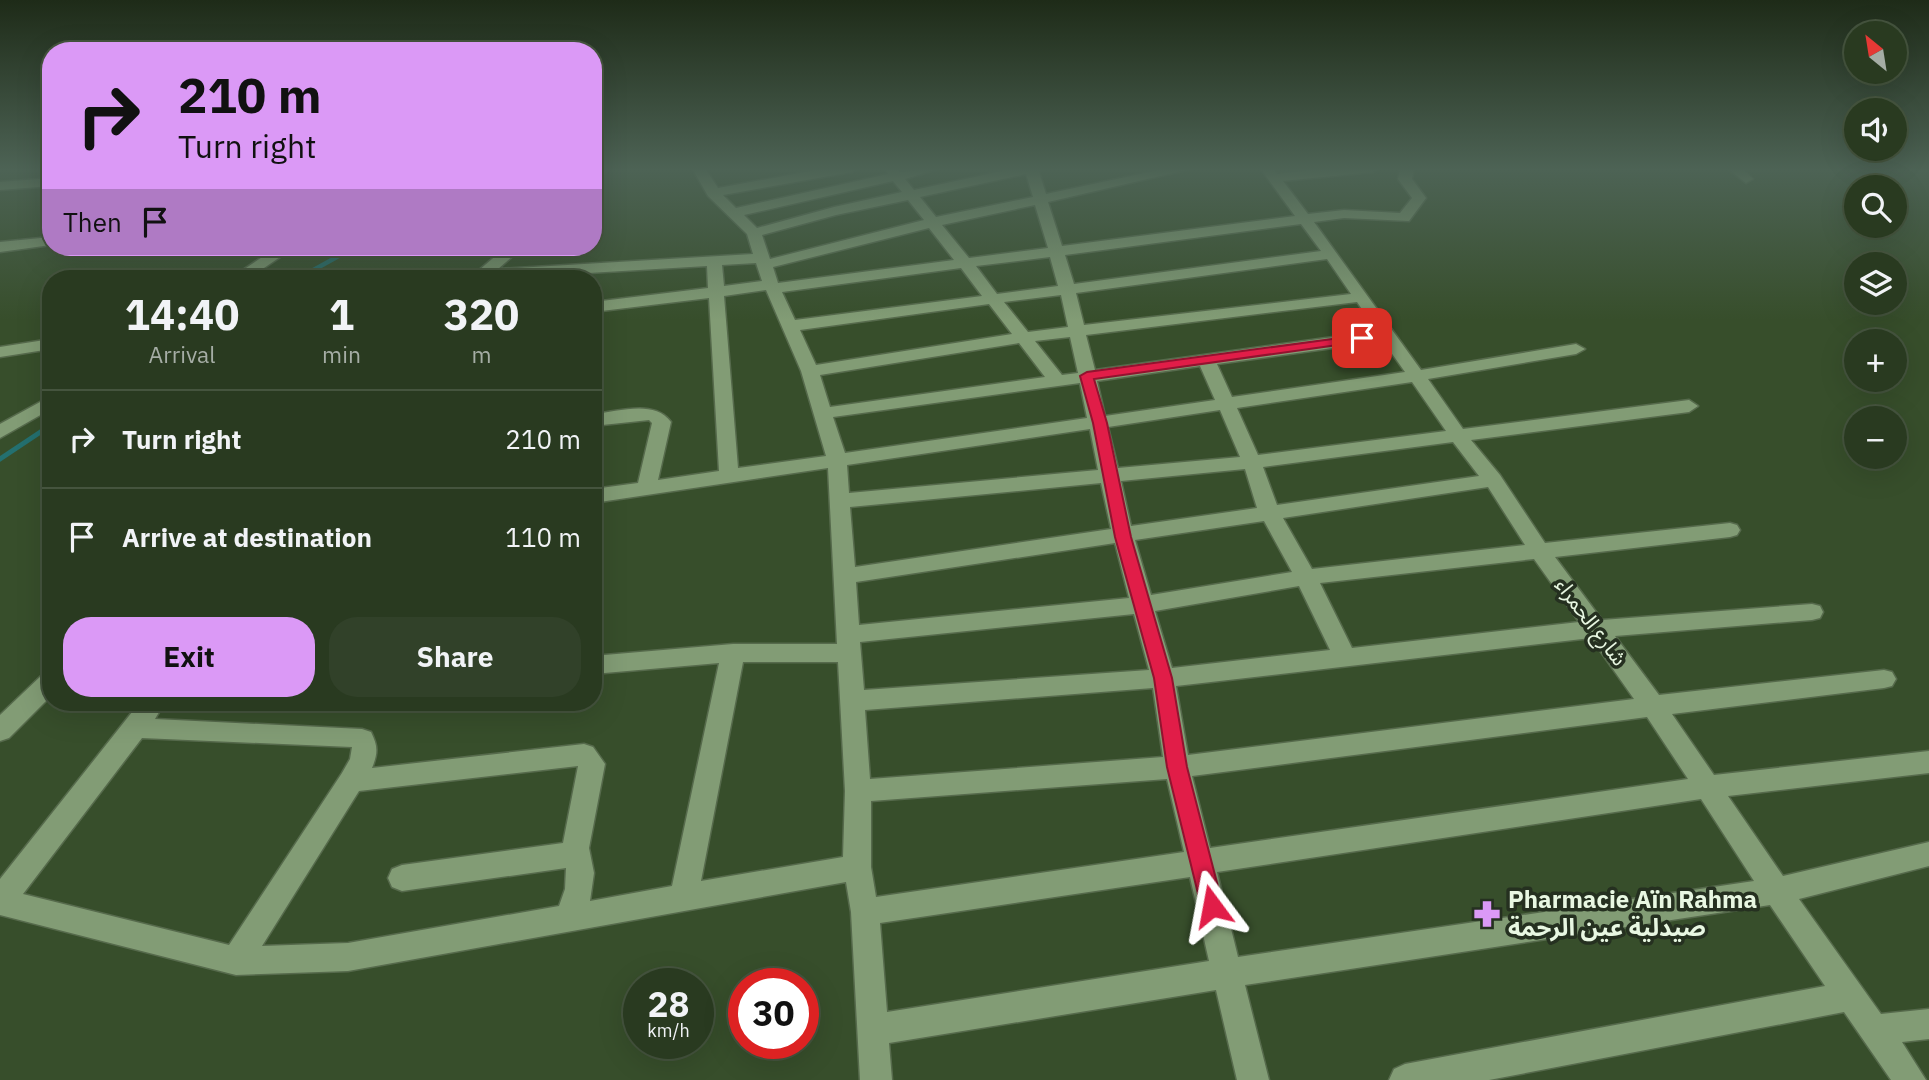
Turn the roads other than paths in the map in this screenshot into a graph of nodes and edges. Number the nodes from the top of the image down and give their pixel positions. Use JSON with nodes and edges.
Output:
{"nodes":[{"id":1,"x":739,"y":218,"type":"edge"},
{"id":2,"x":807,"y":218,"type":"edge"},
{"id":3,"x":931,"y":218,"type":"edge"},
{"id":4,"x":951,"y":218,"type":"edge"},
{"id":5,"x":1047,"y":218,"type":"edge"},
{"id":6,"x":1304,"y":218,"type":"edge"},
{"id":7,"x":1320,"y":218,"type":"edge"},
{"id":8,"x":1306,"y":221,"type":"junction"},
{"id":9,"x":934,"y":222,"type":"junction"},
{"id":10,"x":754,"y":233,"type":"junction"},
{"id":11,"x":42,"y":242,"type":"edge"},
{"id":12,"x":0,"y":247,"type":"edge"},
{"id":13,"x":1055,"y":252,"type":"junction"},
{"id":14,"x":1331,"y":254,"type":"junction"},
{"id":15,"x":273,"y":256,"type":"edge"},
{"id":16,"x":504,"y":256,"type":"edge"},
{"id":17,"x":714,"y":261,"type":"junction"},
{"id":18,"x":967,"y":264,"type":"junction"},
{"id":19,"x":251,"y":270,"type":"edge"},
{"id":20,"x":487,"y":270,"type":"edge"},
{"id":21,"x":582,"y":270,"type":"edge"},
{"id":22,"x":768,"y":274,"type":"junction"},
{"id":23,"x":1069,"y":291,"type":"junction"},
{"id":24,"x":716,"y":292,"type":"junction"},
{"id":25,"x":1362,"y":297,"type":"junction"},
{"id":26,"x":995,"y":299,"type":"junction"},
{"id":27,"x":602,"y":306,"type":"edge"},
{"id":28,"x":791,"y":326,"type":"junction"},
{"id":29,"x":1078,"y":333,"type":"junction"},
{"id":30,"x":1387,"y":335,"type":"junction"},
{"id":31,"x":1026,"y":337,"type":"junction"},
{"id":32,"x":42,"y":345,"type":"edge"},
{"id":33,"x":1576,"y":349,"type":"dead end"},
{"id":34,"x":0,"y":352,"type":"edge"},
{"id":35,"x":1207,"y":362,"type":"junction"},
{"id":36,"x":810,"y":371,"type":"junction"},
{"id":37,"x":1087,"y":376,"type":"junction"},
{"id":38,"x":1416,"y":376,"type":"junction"},
{"id":39,"x":1056,"y":379,"type":"junction"},
{"id":40,"x":1227,"y":402,"type":"junction"},
{"id":41,"x":42,"y":406,"type":"edge"},
{"id":42,"x":1689,"y":406,"type":"dead end"},
{"id":43,"x":824,"y":413,"type":"junction"},
{"id":44,"x":602,"y":419,"type":"edge"},
{"id":45,"x":1100,"y":423,"type":"junction"},
{"id":46,"x":0,"y":432,"type":"edge"},
{"id":47,"x":1459,"y":437,"type":"junction"},
{"id":48,"x":837,"y":460,"type":"junction"},
{"id":49,"x":1252,"y":462,"type":"junction"},
{"id":50,"x":729,"y":475,"type":"junction"},
{"id":51,"x":1110,"y":478,"type":"junction"},
{"id":52,"x":1493,"y":480,"type":"junction"},
{"id":53,"x":646,"y":490,"type":"junction"},
{"id":54,"x":602,"y":495,"type":"edge"},
{"id":55,"x":840,"y":501,"type":"junction"},
{"id":56,"x":1269,"y":512,"type":"junction"},
{"id":57,"x":1730,"y":530,"type":"dead end"},
{"id":58,"x":1123,"y":537,"type":"junction"},
{"id":59,"x":1540,"y":552,"type":"junction"},
{"id":60,"x":844,"y":576,"type":"junction"},
{"id":61,"x":1306,"y":577,"type":"junction"},
{"id":62,"x":1143,"y":605,"type":"junction"},
{"id":63,"x":1812,"y":612,"type":"dead end"},
{"id":64,"x":1598,"y":629,"type":"junction"},
{"id":65,"x":849,"y":644,"type":"junction"},
{"id":66,"x":733,"y":653,"type":"junction"},
{"id":67,"x":1346,"y":658,"type":"junction"},
{"id":68,"x":602,"y":664,"type":"edge"},
{"id":69,"x":1163,"y":678,"type":"junction"},
{"id":70,"x":1884,"y":679,"type":"dead end"},
{"id":71,"x":42,"y":690,"type":"edge"},
{"id":72,"x":852,"y":701,"type":"junction"},
{"id":73,"x":1653,"y":706,"type":"junction"},
{"id":74,"x":147,"y":711,"type":"edge"},
{"id":75,"x":136,"y":728,"type":"junction"},
{"id":76,"x":0,"y":731,"type":"edge"},
{"id":77,"x":1929,"y":762,"type":"edge"},
{"id":78,"x":1177,"y":767,"type":"junction"},
{"id":79,"x":351,"y":781,"type":"junction"},
{"id":80,"x":1709,"y":787,"type":"junction"},
{"id":81,"x":858,"y":791,"type":"junction"},
{"id":82,"x":574,"y":854,"type":"junction"},
{"id":83,"x":1929,"y":854,"type":"edge"},
{"id":84,"x":1202,"y":861,"type":"junction"},
{"id":85,"x":857,"y":867,"type":"junction"},
{"id":86,"x":402,"y":878,"type":"dead end"},
{"id":87,"x":1777,"y":891,"type":"junction"},
{"id":88,"x":684,"y":896,"type":"junction"},
{"id":89,"x":0,"y":901,"type":"edge"},
{"id":90,"x":865,"y":912,"type":"junction"},
{"id":91,"x":569,"y":919,"type":"junction"},
{"id":92,"x":236,"y":961,"type":"junction"},
{"id":93,"x":1227,"y":973,"type":"junction"},
{"id":94,"x":1850,"y":996,"type":"junction"},
{"id":95,"x":1929,"y":1024,"type":"edge"},
{"id":96,"x":873,"y":1030,"type":"junction"},
{"id":97,"x":1876,"y":1030,"type":"junction"},
{"id":98,"x":876,"y":1080,"type":"edge"},
{"id":99,"x":1253,"y":1080,"type":"edge"},
{"id":100,"x":1405,"y":1080,"type":"edge"},
{"id":101,"x":1910,"y":1080,"type":"edge"}],
"edges":[{"from":1,"to":10,"type":"street"},
{"from":2,"to":10,"type":"street"},
{"from":3,"to":9,"type":"street"},
{"from":4,"to":9,"type":"street"},
{"from":5,"to":13,"type":"street"},
{"from":6,"to":8,"type":"street","name":"شارع الحمراء"},
{"from":7,"to":8,"type":"street"},
{"from":8,"to":13,"type":"street"},
{"from":8,"to":14,"type":"street","name":"شارع الحمراء"},
{"from":9,"to":18,"type":"street"},
{"from":9,"to":22,"type":"street"},
{"from":10,"to":22,"type":"street"},
{"from":11,"to":12,"type":"street"},
{"from":13,"to":18,"type":"street"},
{"from":13,"to":23,"type":"street"},
{"from":14,"to":23,"type":"street"},
{"from":14,"to":25,"type":"street","name":"شارع الحمراء"},
{"from":15,"to":19,"type":"street"},
{"from":16,"to":20,"type":"street"},
{"from":17,"to":21,"type":"street"},
{"from":17,"to":22,"type":"street"},
{"from":17,"to":24,"type":"street"},
{"from":18,"to":22,"type":"street"},
{"from":18,"to":26,"type":"street"},
{"from":22,"to":24,"type":"street"},
{"from":22,"to":28,"type":"street"},
{"from":23,"to":26,"type":"street"},
{"from":23,"to":29,"type":"street"},
{"from":24,"to":27,"type":"street"},
{"from":24,"to":50,"type":"street"},
{"from":25,"to":29,"type":"street"},
{"from":25,"to":30,"type":"street","name":"شارع الحمراء"},
{"from":26,"to":28,"type":"street"},
{"from":26,"to":31,"type":"street"},
{"from":28,"to":36,"type":"street"},
{"from":29,"to":31,"type":"street"},
{"from":29,"to":37,"type":"street"},
{"from":30,"to":35,"type":"street"},
{"from":30,"to":38,"type":"street","name":"شارع الحمراء"},
{"from":31,"to":36,"type":"street"},
{"from":31,"to":39,"type":"street"},
{"from":32,"to":34,"type":"street"},
{"from":33,"to":38,"type":"street"},
{"from":35,"to":37,"type":"street"},
{"from":35,"to":40,"type":"street"},
{"from":36,"to":43,"type":"street"},
{"from":37,"to":39,"type":"street"},
{"from":37,"to":45,"type":"street"},
{"from":38,"to":40,"type":"street"},
{"from":38,"to":47,"type":"street","name":"شارع الحمراء"},
{"from":39,"to":43,"type":"street"},
{"from":40,"to":45,"type":"street"},
{"from":40,"to":49,"type":"street"},
{"from":41,"to":46,"type":"street"},
{"from":42,"to":47,"type":"street"},
{"from":43,"to":48,"type":"street"},
{"from":44,"to":53,"type":"street"},
{"from":45,"to":48,"type":"street"},
{"from":45,"to":51,"type":"street"},
{"from":47,"to":49,"type":"street"},
{"from":47,"to":52,"type":"street","name":"شارع الحمراء"},
{"from":48,"to":50,"type":"street"},
{"from":48,"to":55,"type":"street"},
{"from":49,"to":51,"type":"street"},
{"from":49,"to":56,"type":"street"},
{"from":50,"to":53,"type":"street"},
{"from":51,"to":55,"type":"street"},
{"from":51,"to":58,"type":"street"},
{"from":52,"to":56,"type":"street"},
{"from":52,"to":59,"type":"street","name":"شارع الحمراء"},
{"from":53,"to":54,"type":"street"},
{"from":55,"to":60,"type":"street"},
{"from":56,"to":58,"type":"street"},
{"from":56,"to":61,"type":"street"},
{"from":57,"to":59,"type":"street"},
{"from":58,"to":60,"type":"street"},
{"from":58,"to":62,"type":"street"},
{"from":59,"to":61,"type":"street"},
{"from":59,"to":64,"type":"street","name":"شارع الحمراء"},
{"from":60,"to":65,"type":"street"},
{"from":61,"to":62,"type":"street"},
{"from":61,"to":67,"type":"street"},
{"from":62,"to":65,"type":"street"},
{"from":62,"to":69,"type":"street"},
{"from":63,"to":64,"type":"street"},
{"from":64,"to":67,"type":"street"},
{"from":64,"to":73,"type":"street","name":"شارع الحمراء"},
{"from":65,"to":66,"type":"street"},
{"from":65,"to":72,"type":"street"},
{"from":66,"to":68,"type":"street"},
{"from":66,"to":88,"type":"street"},
{"from":67,"to":69,"type":"street"},
{"from":69,"to":72,"type":"street"},
{"from":69,"to":78,"type":"street"},
{"from":70,"to":73,"type":"street"},
{"from":71,"to":76,"type":"street"},
{"from":72,"to":81,"type":"street"},
{"from":73,"to":78,"type":"street"},
{"from":73,"to":80,"type":"street","name":"شارع الحمراء"},
{"from":74,"to":75,"type":"street"},
{"from":75,"to":79,"type":"street"},
{"from":75,"to":89,"type":"street"},
{"from":77,"to":80,"type":"street"},
{"from":78,"to":81,"type":"street"},
{"from":78,"to":84,"type":"street"},
{"from":79,"to":82,"type":"street"},
{"from":79,"to":92,"type":"street"},
{"from":80,"to":84,"type":"street"},
{"from":80,"to":87,"type":"street","name":"شارع الحمراء"},
{"from":81,"to":85,"type":"street"},
{"from":82,"to":86,"type":"street"},
{"from":82,"to":91,"type":"street"},
{"from":83,"to":87,"type":"street"},
{"from":84,"to":90,"type":"street"},
{"from":84,"to":93,"type":"street"},
{"from":85,"to":88,"type":"street"},
{"from":85,"to":90,"type":"street"},
{"from":87,"to":93,"type":"street"},
{"from":87,"to":94,"type":"street","name":"شارع الحمراء"},
{"from":88,"to":91,"type":"street"},
{"from":89,"to":92,"type":"street"},
{"from":90,"to":96,"type":"street"},
{"from":91,"to":92,"type":"street"},
{"from":93,"to":96,"type":"street"},
{"from":93,"to":99,"type":"street"},
{"from":94,"to":97,"type":"street","name":"شارع الحمراء"},
{"from":94,"to":100,"type":"street"},
{"from":95,"to":97,"type":"street"},
{"from":96,"to":98,"type":"street"},
{"from":97,"to":101,"type":"street","name":"شارع الحمراء"}]}
